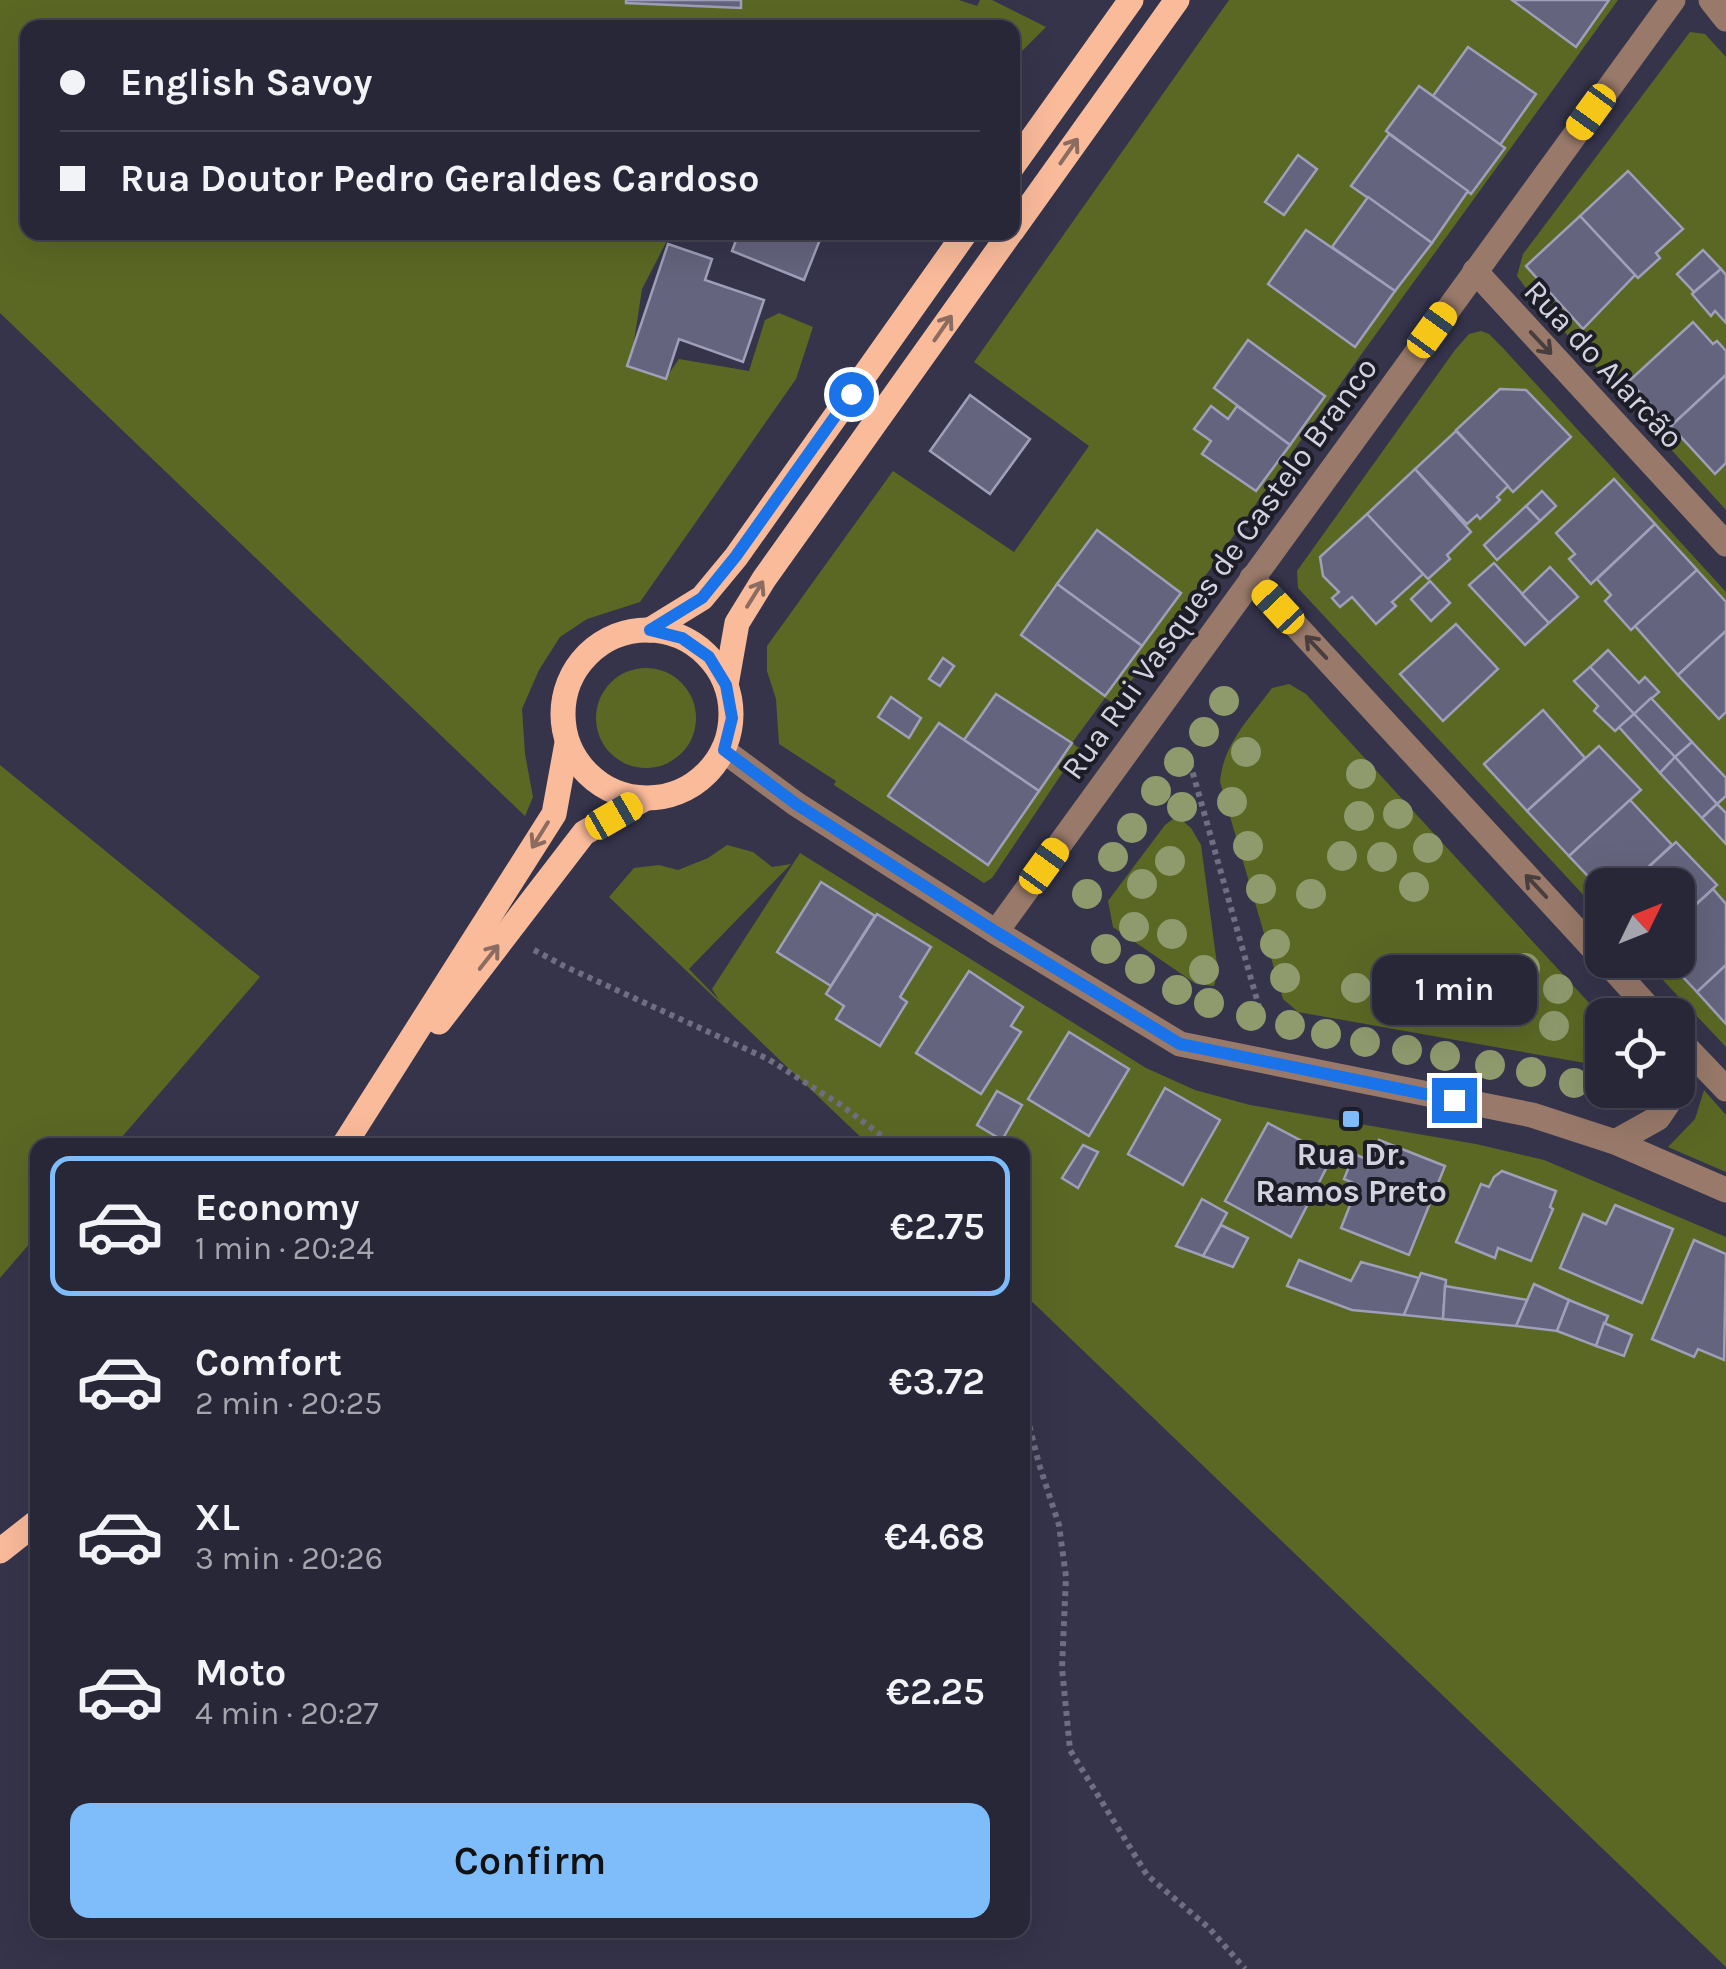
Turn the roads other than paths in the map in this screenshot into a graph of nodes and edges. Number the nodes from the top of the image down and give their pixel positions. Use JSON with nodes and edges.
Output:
{"nodes":[{"id":1,"x":1131,"y":0,"type":"edge"},
{"id":2,"x":1177,"y":0,"type":"edge"},
{"id":3,"x":1673,"y":0,"type":"edge"},
{"id":4,"x":1710,"y":0,"type":"edge"},
{"id":5,"x":1726,"y":19,"type":"edge"},
{"id":6,"x":1020,"y":156,"type":"edge"},
{"id":7,"x":1020,"y":221,"type":"edge"},
{"id":8,"x":960,"y":240,"type":"edge"},
{"id":9,"x":1006,"y":240,"type":"edge"},
{"id":10,"x":1475,"y":271,"type":"junction"},
{"id":11,"x":1726,"y":544,"type":"edge"},
{"id":12,"x":1252,"y":578,"type":"junction"},
{"id":13,"x":650,"y":630,"type":"junction"},
{"id":14,"x":726,"y":685,"type":"junction"},
{"id":15,"x":568,"y":743,"type":"junction"},
{"id":16,"x":724,"y":750,"type":"junction"},
{"id":17,"x":644,"y":799,"type":"junction"},
{"id":18,"x":996,"y":932,"type":"junction"},
{"id":19,"x":1585,"y":938,"type":"edge"},
{"id":20,"x":1621,"y":978,"type":"edge"},
{"id":21,"x":1640,"y":998,"type":"edge"},
{"id":22,"x":1695,"y":1057,"type":"edge"},
{"id":23,"x":1726,"y":1089,"type":"edge"},
{"id":24,"x":1665,"y":1108,"type":"edge"},
{"id":25,"x":348,"y":1138,"type":"edge"},
{"id":26,"x":349,"y":1138,"type":"edge"},
{"id":27,"x":1615,"y":1142,"type":"junction"},
{"id":28,"x":1726,"y":1190,"type":"edge"},
{"id":29,"x":30,"y":1527,"type":"edge"},
{"id":30,"x":0,"y":1550,"type":"edge"}],
"edges":[{"from":1,"to":6,"type":"main road"},
{"from":7,"to":2,"type":"main road","one_way":true},
{"from":3,"to":10,"type":"street","name":"Rua Rui Vasques de Castelo Branco"},
{"from":4,"to":5,"type":"street"},
{"from":8,"to":13,"type":"main road"},
{"from":14,"to":9,"type":"main road","one_way":true},
{"from":10,"to":11,"type":"street","name":"Rua do Alarcão","one_way":true},
{"from":10,"to":12,"type":"street","name":"Rua Rui Vasques de Castelo Branco"},
{"from":12,"to":18,"type":"street","name":"Rua Rui Vasques de Castelo Branco"},
{"from":19,"to":12,"type":"street","one_way":true},
{"from":13,"to":14,"type":"main road"},
{"from":13,"to":15,"type":"main road"},
{"from":14,"to":16,"type":"main road"},
{"from":15,"to":17,"type":"main road"},
{"from":15,"to":25,"type":"main road","one_way":true},
{"from":16,"to":17,"type":"main road"},
{"from":16,"to":18,"type":"street"},
{"from":26,"to":17,"type":"main road","one_way":true},
{"from":18,"to":27,"type":"street"},
{"from":20,"to":21,"type":"street"},
{"from":22,"to":23,"type":"street"},
{"from":24,"to":27,"type":"street"},
{"from":27,"to":28,"type":"street"},
{"from":29,"to":30,"type":"main road"}]}
